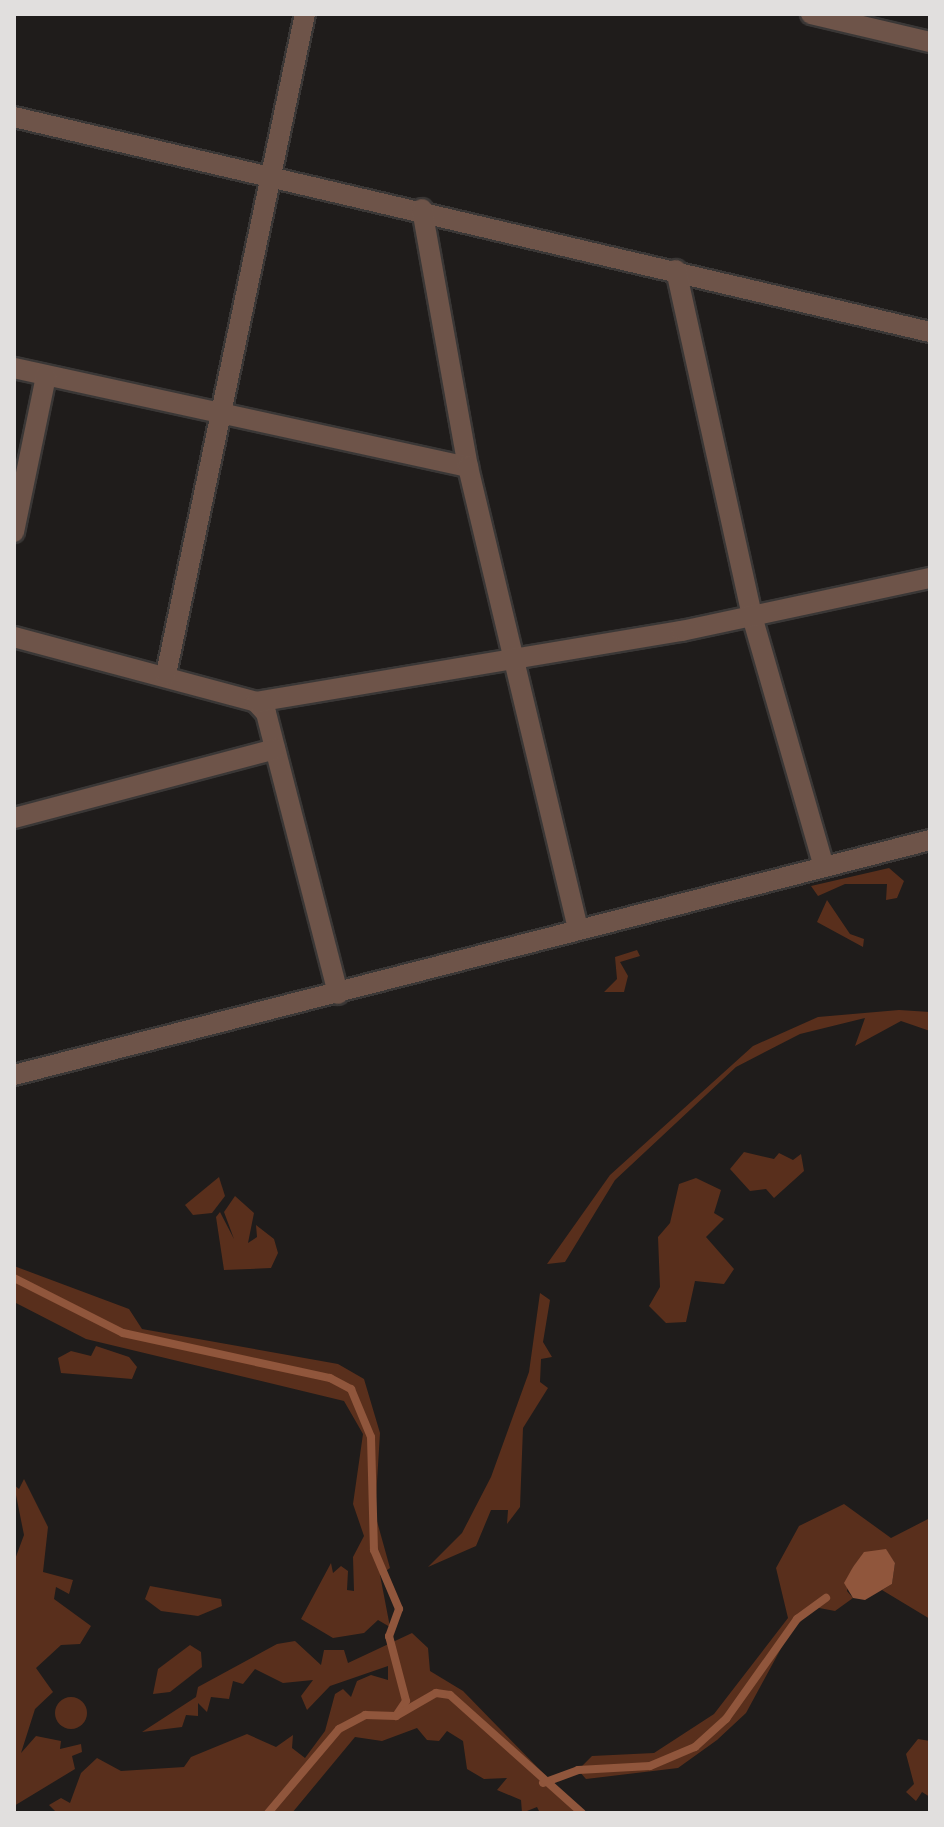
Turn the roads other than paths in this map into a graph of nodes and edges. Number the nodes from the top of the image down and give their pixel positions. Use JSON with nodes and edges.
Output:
{"nodes":[{"id":1,"x":305,"y":14,"type":"edge"},
{"id":2,"x":811,"y":14,"type":"edge"},
{"id":3,"x":879,"y":22,"type":"edge"},
{"id":4,"x":930,"y":42,"type":"edge"},
{"id":5,"x":14,"y":117,"type":"edge"},
{"id":6,"x":267,"y":172,"type":"junction"},
{"id":7,"x":422,"y":209,"type":"junction"},
{"id":8,"x":676,"y":270,"type":"junction"},
{"id":9,"x":930,"y":332,"type":"edge"},
{"id":10,"x":14,"y":368,"type":"edge"},
{"id":11,"x":46,"y":376,"type":"junction"},
{"id":12,"x":217,"y":413,"type":"junction"},
{"id":13,"x":468,"y":467,"type":"junction"},
{"id":14,"x":14,"y":532,"type":"edge"},
{"id":15,"x":930,"y":578,"type":"edge"},
{"id":16,"x":752,"y":616,"type":"junction"},
{"id":17,"x":14,"y":637,"type":"edge"},
{"id":18,"x":518,"y":655,"type":"junction"},
{"id":19,"x":166,"y":674,"type":"junction"},
{"id":20,"x":256,"y":702,"type":"junction"},
{"id":21,"x":275,"y":749,"type":"junction"},
{"id":22,"x":14,"y":818,"type":"edge"},
{"id":23,"x":930,"y":840,"type":"edge"},
{"id":24,"x":823,"y":864,"type":"junction"},
{"id":25,"x":578,"y":929,"type":"junction"},
{"id":26,"x":338,"y":994,"type":"junction"},
{"id":27,"x":14,"y":1075,"type":"edge"}],
"edges":[{"from":1,"to":6,"type":"street"},
{"from":2,"to":3,"type":"street"},
{"from":3,"to":4,"type":"street"},
{"from":5,"to":6,"type":"street"},
{"from":6,"to":7,"type":"street"},
{"from":6,"to":12,"type":"street"},
{"from":7,"to":8,"type":"street"},
{"from":7,"to":13,"type":"street"},
{"from":8,"to":9,"type":"street"},
{"from":8,"to":16,"type":"street"},
{"from":10,"to":11,"type":"street"},
{"from":11,"to":12,"type":"street"},
{"from":11,"to":14,"type":"street"},
{"from":12,"to":13,"type":"street"},
{"from":12,"to":19,"type":"street"},
{"from":13,"to":18,"type":"street"},
{"from":15,"to":16,"type":"street"},
{"from":16,"to":18,"type":"street"},
{"from":16,"to":24,"type":"street"},
{"from":17,"to":19,"type":"street"},
{"from":18,"to":20,"type":"street"},
{"from":18,"to":25,"type":"street"},
{"from":19,"to":20,"type":"street"},
{"from":20,"to":21,"type":"street"},
{"from":21,"to":22,"type":"street"},
{"from":21,"to":26,"type":"street"},
{"from":23,"to":24,"type":"street"},
{"from":24,"to":25,"type":"street"},
{"from":25,"to":26,"type":"street"},
{"from":26,"to":27,"type":"street"}]}
